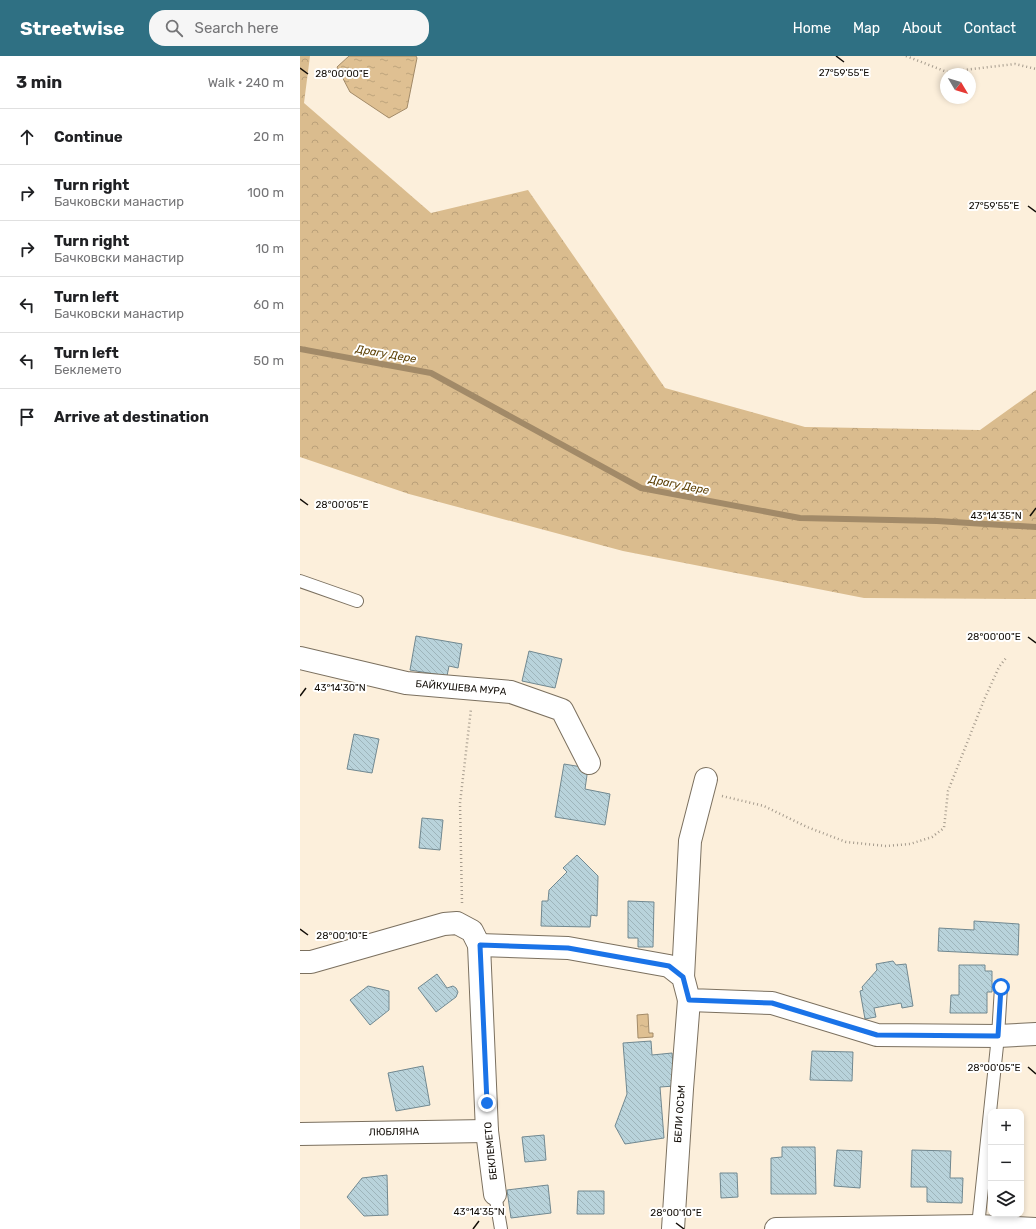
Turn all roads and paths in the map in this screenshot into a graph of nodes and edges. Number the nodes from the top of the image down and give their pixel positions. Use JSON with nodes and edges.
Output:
{"nodes":[{"id":1,"x":906,"y":56,"type":"edge"},
{"id":2,"x":1036,"y":69,"type":"edge"},
{"id":3,"x":300,"y":581,"type":"edge"},
{"id":4,"x":357,"y":601,"type":"dead end"},
{"id":5,"x":300,"y":658,"type":"edge"},
{"id":6,"x":1006,"y":658,"type":"dead end"},
{"id":7,"x":474,"y":689,"type":"junction"},
{"id":8,"x":589,"y":763,"type":"dead end"},
{"id":9,"x":704,"y":785,"type":"joint"},
{"id":10,"x":476,"y":938,"type":"junction"},
{"id":11,"x":300,"y":962,"type":"edge"},
{"id":12,"x":683,"y":977,"type":"junction"},
{"id":13,"x":1001,"y":987,"type":"dead end"},
{"id":14,"x":689,"y":1000,"type":"junction"},
{"id":15,"x":1036,"y":1034,"type":"edge"},
{"id":16,"x":998,"y":1036,"type":"junction"},
{"id":17,"x":487,"y":1131,"type":"junction"},
{"id":18,"x":300,"y":1134,"type":"edge"},
{"id":19,"x":495,"y":1194,"type":"joint"},
{"id":20,"x":978,"y":1226,"type":"junction"},
{"id":21,"x":501,"y":1229,"type":"edge"},
{"id":22,"x":673,"y":1229,"type":"edge"},
{"id":23,"x":776,"y":1229,"type":"edge"},
{"id":24,"x":1036,"y":1229,"type":"edge"}],
"edges":[{"from":1,"to":2,"type":"path"},
{"from":3,"to":4,"type":"lane"},
{"from":5,"to":7,"type":"street","name":"БАЙКУШЕВА МУРА"},
{"from":6,"to":9,"type":"path"},
{"from":7,"to":8,"type":"street","name":"БАЙКУШЕВА МУРА"},
{"from":7,"to":10,"type":"path"},
{"from":9,"to":12,"type":"street"},
{"from":10,"to":11,"type":"street"},
{"from":10,"to":12,"type":"street"},
{"from":10,"to":17,"type":"street","name":"БЕКЛЕМЕТО"},
{"from":12,"to":14,"type":"street","name":"БЕЛИ ОСЪМ"},
{"from":13,"to":16,"type":"lane"},
{"from":14,"to":16,"type":"street"},
{"from":14,"to":22,"type":"street","name":"БЕЛИ ОСЪМ"},
{"from":15,"to":16,"type":"street"},
{"from":16,"to":20,"type":"lane"},
{"from":17,"to":18,"type":"street","name":"ЛЮБЛЯНА"},
{"from":17,"to":19,"type":"street","name":"БЕКЛЕМЕТО"},
{"from":19,"to":21,"type":"lane","name":"БЕКЛЕМЕТО"},
{"from":20,"to":23,"type":"street"},
{"from":20,"to":24,"type":"street"}]}
